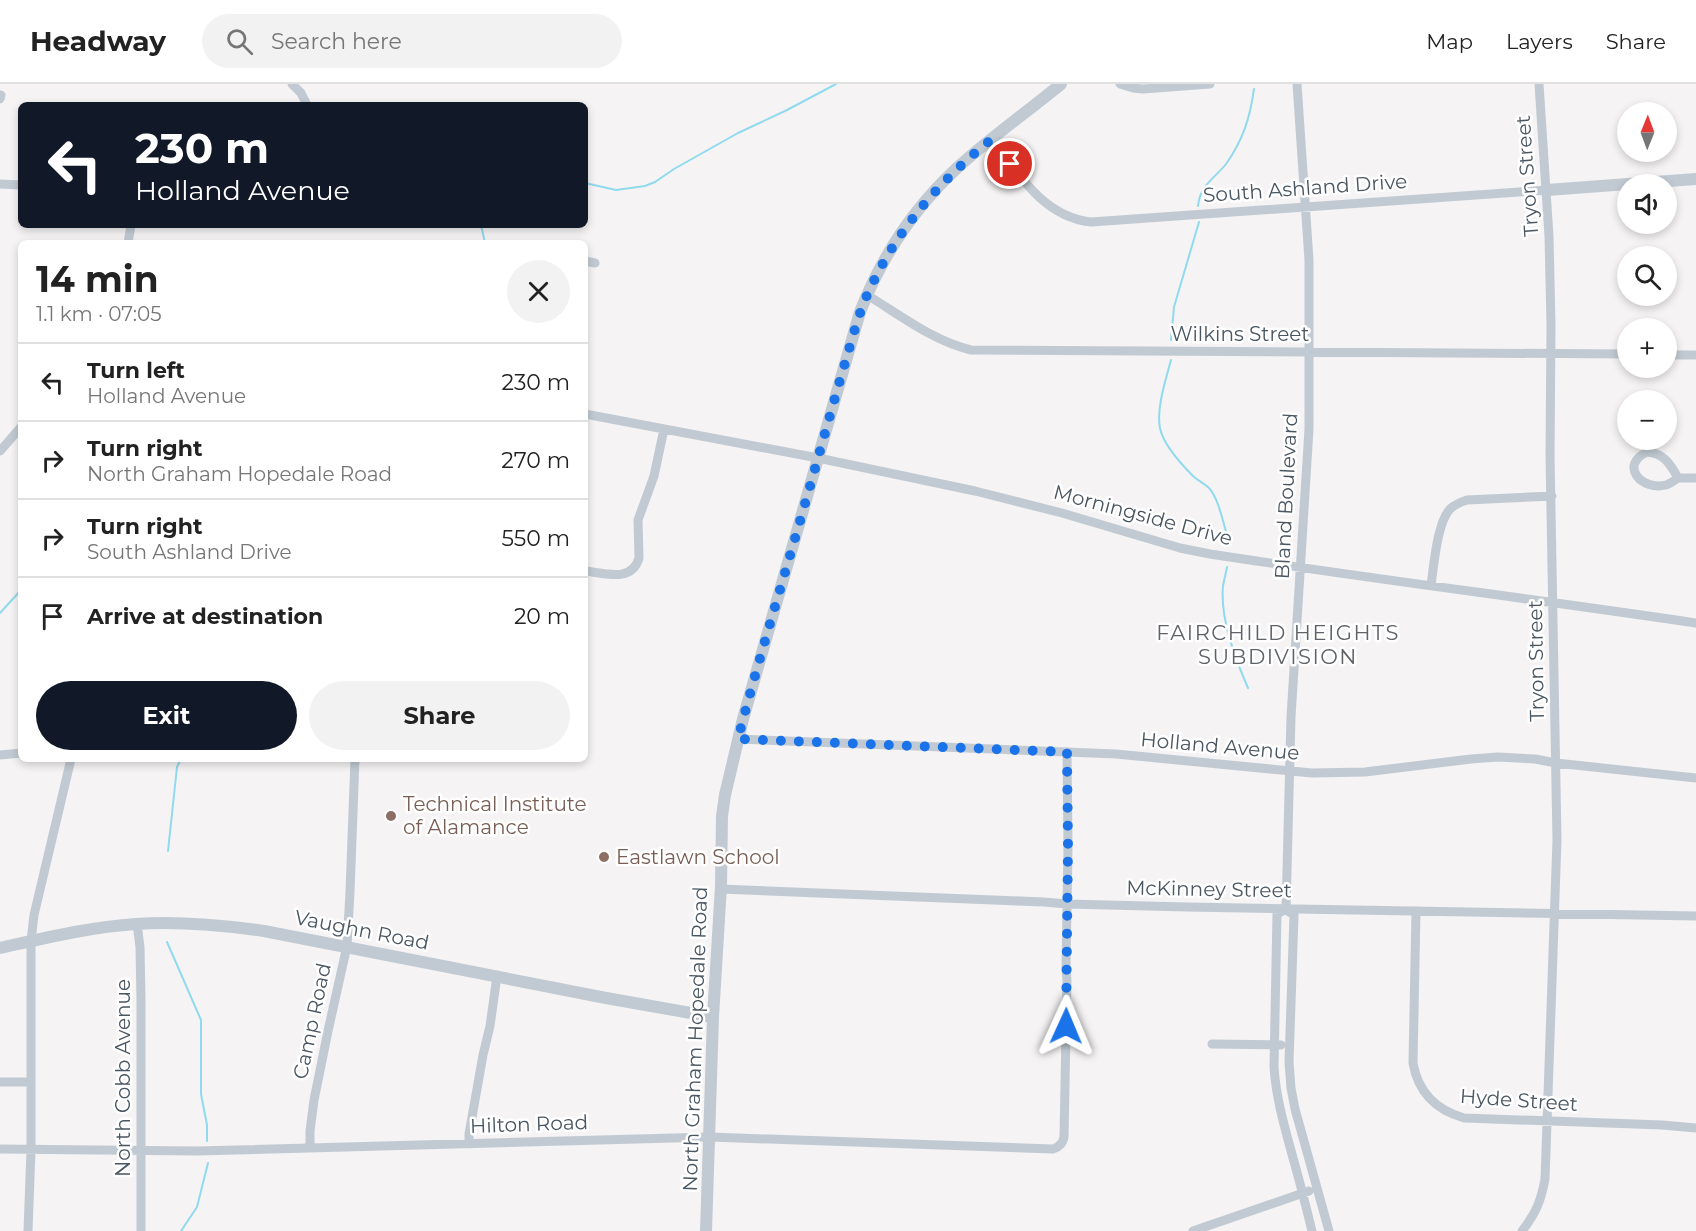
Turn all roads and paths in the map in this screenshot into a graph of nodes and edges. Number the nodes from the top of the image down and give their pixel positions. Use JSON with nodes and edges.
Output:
{"nodes":[{"id":1,"x":292,"y":84,"type":"edge"},
{"id":2,"x":1061,"y":84,"type":"edge"},
{"id":3,"x":1120,"y":84,"type":"edge"},
{"id":4,"x":1210,"y":84,"type":"edge"},
{"id":5,"x":1297,"y":84,"type":"edge"},
{"id":6,"x":1539,"y":84,"type":"edge"},
{"id":7,"x":306,"y":102,"type":"edge"},
{"id":8,"x":992,"y":139,"type":"junction"},
{"id":9,"x":1696,"y":179,"type":"edge"},
{"id":10,"x":0,"y":184,"type":"edge"},
{"id":11,"x":18,"y":185,"type":"edge"},
{"id":12,"x":1547,"y":190,"type":"junction"},
{"id":13,"x":1306,"y":207,"type":"junction"},
{"id":14,"x":867,"y":295,"type":"junction"},
{"id":15,"x":1309,"y":353,"type":"junction"},
{"id":16,"x":1551,"y":353,"type":"junction"},
{"id":17,"x":1617,"y":354,"type":"edge"},
{"id":18,"x":1677,"y":354,"type":"edge"},
{"id":19,"x":1696,"y":355,"type":"edge"},
{"id":20,"x":588,"y":415,"type":"edge"},
{"id":21,"x":664,"y":429,"type":"junction"},
{"id":22,"x":18,"y":430,"type":"edge"},
{"id":23,"x":0,"y":451,"type":"edge"},
{"id":24,"x":818,"y":458,"type":"junction"},
{"id":25,"x":1678,"y":478,"type":"junction"},
{"id":26,"x":1696,"y":478,"type":"edge"},
{"id":27,"x":1551,"y":496,"type":"junction"},
{"id":28,"x":1300,"y":568,"type":"junction"},
{"id":29,"x":588,"y":571,"type":"edge"},
{"id":30,"x":1431,"y":585,"type":"junction"},
{"id":31,"x":1553,"y":602,"type":"junction"},
{"id":32,"x":1696,"y":623,"type":"edge"},
{"id":33,"x":738,"y":739,"type":"junction"},
{"id":34,"x":1067,"y":752,"type":"junction"},
{"id":35,"x":18,"y":753,"type":"edge"},
{"id":36,"x":0,"y":755,"type":"edge"},
{"id":37,"x":68,"y":762,"type":"edge"},
{"id":38,"x":355,"y":762,"type":"edge"},
{"id":39,"x":1556,"y":763,"type":"junction"},
{"id":40,"x":1290,"y":770,"type":"junction"},
{"id":41,"x":1696,"y":778,"type":"edge"},
{"id":42,"x":721,"y":890,"type":"junction"},
{"id":43,"x":1067,"y":904,"type":"junction"},
{"id":44,"x":1286,"y":909,"type":"junction"},
{"id":45,"x":1416,"y":911,"type":"junction"},
{"id":46,"x":1555,"y":913,"type":"junction"},
{"id":47,"x":1696,"y":916,"type":"edge"},
{"id":48,"x":137,"y":924,"type":"junction"},
{"id":49,"x":31,"y":941,"type":"junction"},
{"id":50,"x":346,"y":946,"type":"junction"},
{"id":51,"x":0,"y":948,"type":"edge"},
{"id":52,"x":497,"y":976,"type":"junction"},
{"id":53,"x":713,"y":1017,"type":"junction"},
{"id":54,"x":1212,"y":1044,"type":"dead end"},
{"id":55,"x":1290,"y":1045,"type":"junction"},
{"id":56,"x":1275,"y":1046,"type":"junction"},
{"id":57,"x":0,"y":1082,"type":"edge"},
{"id":58,"x":31,"y":1082,"type":"junction"},
{"id":59,"x":1547,"y":1122,"type":"junction"},
{"id":60,"x":1696,"y":1128,"type":"edge"},
{"id":61,"x":710,"y":1137,"type":"junction"},
{"id":62,"x":469,"y":1144,"type":"junction"},
{"id":63,"x":310,"y":1147,"type":"junction"},
{"id":64,"x":0,"y":1149,"type":"edge"},
{"id":65,"x":31,"y":1150,"type":"junction"},
{"id":66,"x":142,"y":1151,"type":"junction"},
{"id":67,"x":1317,"y":1188,"type":"junction"},
{"id":68,"x":1303,"y":1192,"type":"junction"},
{"id":69,"x":28,"y":1231,"type":"edge"},
{"id":70,"x":141,"y":1231,"type":"edge"},
{"id":71,"x":706,"y":1231,"type":"edge"},
{"id":72,"x":1193,"y":1231,"type":"edge"},
{"id":73,"x":1312,"y":1231,"type":"edge"},
{"id":74,"x":1329,"y":1231,"type":"edge"},
{"id":75,"x":1522,"y":1231,"type":"edge"}],
"edges":[{"from":1,"to":7,"type":"street"},
{"from":2,"to":8,"type":"street","name":"North Graham Hopedale Road"},
{"from":3,"to":4,"type":"street"},
{"from":5,"to":13,"type":"street","name":"Bland Boulevard"},
{"from":6,"to":12,"type":"street","name":"Tryon Street"},
{"from":8,"to":13,"type":"street","name":"South Ashland Drive"},
{"from":8,"to":14,"type":"street","name":"North Graham Hopedale Road"},
{"from":9,"to":12,"type":"street","name":"South Ashland Drive"},
{"from":10,"to":11,"type":"street"},
{"from":12,"to":13,"type":"street","name":"South Ashland Drive"},
{"from":12,"to":16,"type":"street","name":"Tryon Street"},
{"from":13,"to":15,"type":"street","name":"Bland Boulevard"},
{"from":14,"to":15,"type":"street","name":"Wilkins Street"},
{"from":14,"to":24,"type":"street","name":"North Graham Hopedale Road"},
{"from":15,"to":16,"type":"street","name":"Wilkins Street"},
{"from":15,"to":28,"type":"street","name":"Bland Boulevard"},
{"from":16,"to":17,"type":"street","name":"Wilkins Street"},
{"from":16,"to":27,"type":"street","name":"Tryon Street"},
{"from":18,"to":19,"type":"street"},
{"from":20,"to":21,"type":"street","name":"Morningside Drive"},
{"from":21,"to":24,"type":"street","name":"Morningside Drive"},
{"from":21,"to":29,"type":"street"},
{"from":22,"to":23,"type":"street"},
{"from":24,"to":28,"type":"street","name":"Morningside Drive"},
{"from":24,"to":33,"type":"street","name":"North Graham Hopedale Road"},
{"from":25,"to":25,"type":"street"},
{"from":25,"to":26,"type":"street"},
{"from":27,"to":30,"type":"street"},
{"from":27,"to":31,"type":"street","name":"Tryon Street"},
{"from":28,"to":30,"type":"street","name":"Morningside Drive"},
{"from":28,"to":40,"type":"street","name":"Bland Boulevard"},
{"from":30,"to":31,"type":"street","name":"Morningside Drive"},
{"from":31,"to":32,"type":"street","name":"Morningside Drive"},
{"from":31,"to":39,"type":"street","name":"Tryon Street"},
{"from":33,"to":34,"type":"street","name":"Holland Avenue"},
{"from":33,"to":42,"type":"street","name":"North Graham Hopedale Road"},
{"from":34,"to":40,"type":"street","name":"Holland Avenue"},
{"from":34,"to":43,"type":"street"},
{"from":35,"to":36,"type":"street"},
{"from":37,"to":49,"type":"street"},
{"from":38,"to":50,"type":"street","name":"Camp Road"},
{"from":39,"to":40,"type":"street","name":"Holland Avenue"},
{"from":39,"to":41,"type":"street","name":"Holland Avenue"},
{"from":39,"to":46,"type":"street","name":"Tryon Street"},
{"from":40,"to":44,"type":"street","name":"Bland Boulevard"},
{"from":42,"to":43,"type":"street","name":"McKinney Street"},
{"from":42,"to":53,"type":"street","name":"North Graham Hopedale Road"},
{"from":43,"to":44,"type":"street","name":"McKinney Street"},
{"from":43,"to":61,"type":"street","name":"Hilton Road"},
{"from":44,"to":45,"type":"street","name":"McKinney Street"},
{"from":44,"to":55,"type":"street","name":"Bland Boulevard"},
{"from":44,"to":56,"type":"street","name":"Bland Boulevard"},
{"from":45,"to":46,"type":"street","name":"McKinney Street"},
{"from":45,"to":59,"type":"street","name":"Hyde Street"},
{"from":46,"to":47,"type":"street","name":"McKinney Street"},
{"from":46,"to":59,"type":"street","name":"Tryon Street"},
{"from":48,"to":49,"type":"street","name":"Vaughn Road"},
{"from":48,"to":50,"type":"street","name":"Vaughn Road"},
{"from":48,"to":66,"type":"street","name":"North Cobb Avenue"},
{"from":49,"to":51,"type":"street","name":"Vaughn Road"},
{"from":49,"to":58,"type":"street"},
{"from":50,"to":52,"type":"street","name":"Vaughn Road"},
{"from":50,"to":63,"type":"street","name":"Camp Road"},
{"from":52,"to":53,"type":"street","name":"Vaughn Road"},
{"from":52,"to":62,"type":"street"},
{"from":53,"to":61,"type":"street","name":"North Graham Hopedale Road"},
{"from":54,"to":56,"type":"street"},
{"from":55,"to":56,"type":"street"},
{"from":55,"to":67,"type":"street","name":"Bland Boulevard"},
{"from":56,"to":68,"type":"street","name":"Bland Boulevard"},
{"from":57,"to":58,"type":"street"},
{"from":58,"to":65,"type":"street"},
{"from":59,"to":60,"type":"street","name":"Hyde Street"},
{"from":59,"to":75,"type":"street","name":"Tryon Street"},
{"from":61,"to":62,"type":"street","name":"Hilton Road"},
{"from":61,"to":71,"type":"street","name":"North Graham Hopedale Road"},
{"from":62,"to":63,"type":"street","name":"Hilton Road"},
{"from":63,"to":66,"type":"street","name":"Hilton Road"},
{"from":64,"to":65,"type":"street","name":"Hilton Road"},
{"from":65,"to":66,"type":"street","name":"Hilton Road"},
{"from":65,"to":69,"type":"street"},
{"from":66,"to":70,"type":"street","name":"North Cobb Avenue"},
{"from":67,"to":68,"type":"street"},
{"from":67,"to":74,"type":"street","name":"Bland Boulevard"},
{"from":68,"to":72,"type":"street"},
{"from":68,"to":73,"type":"street","name":"Bland Boulevard"}]}
